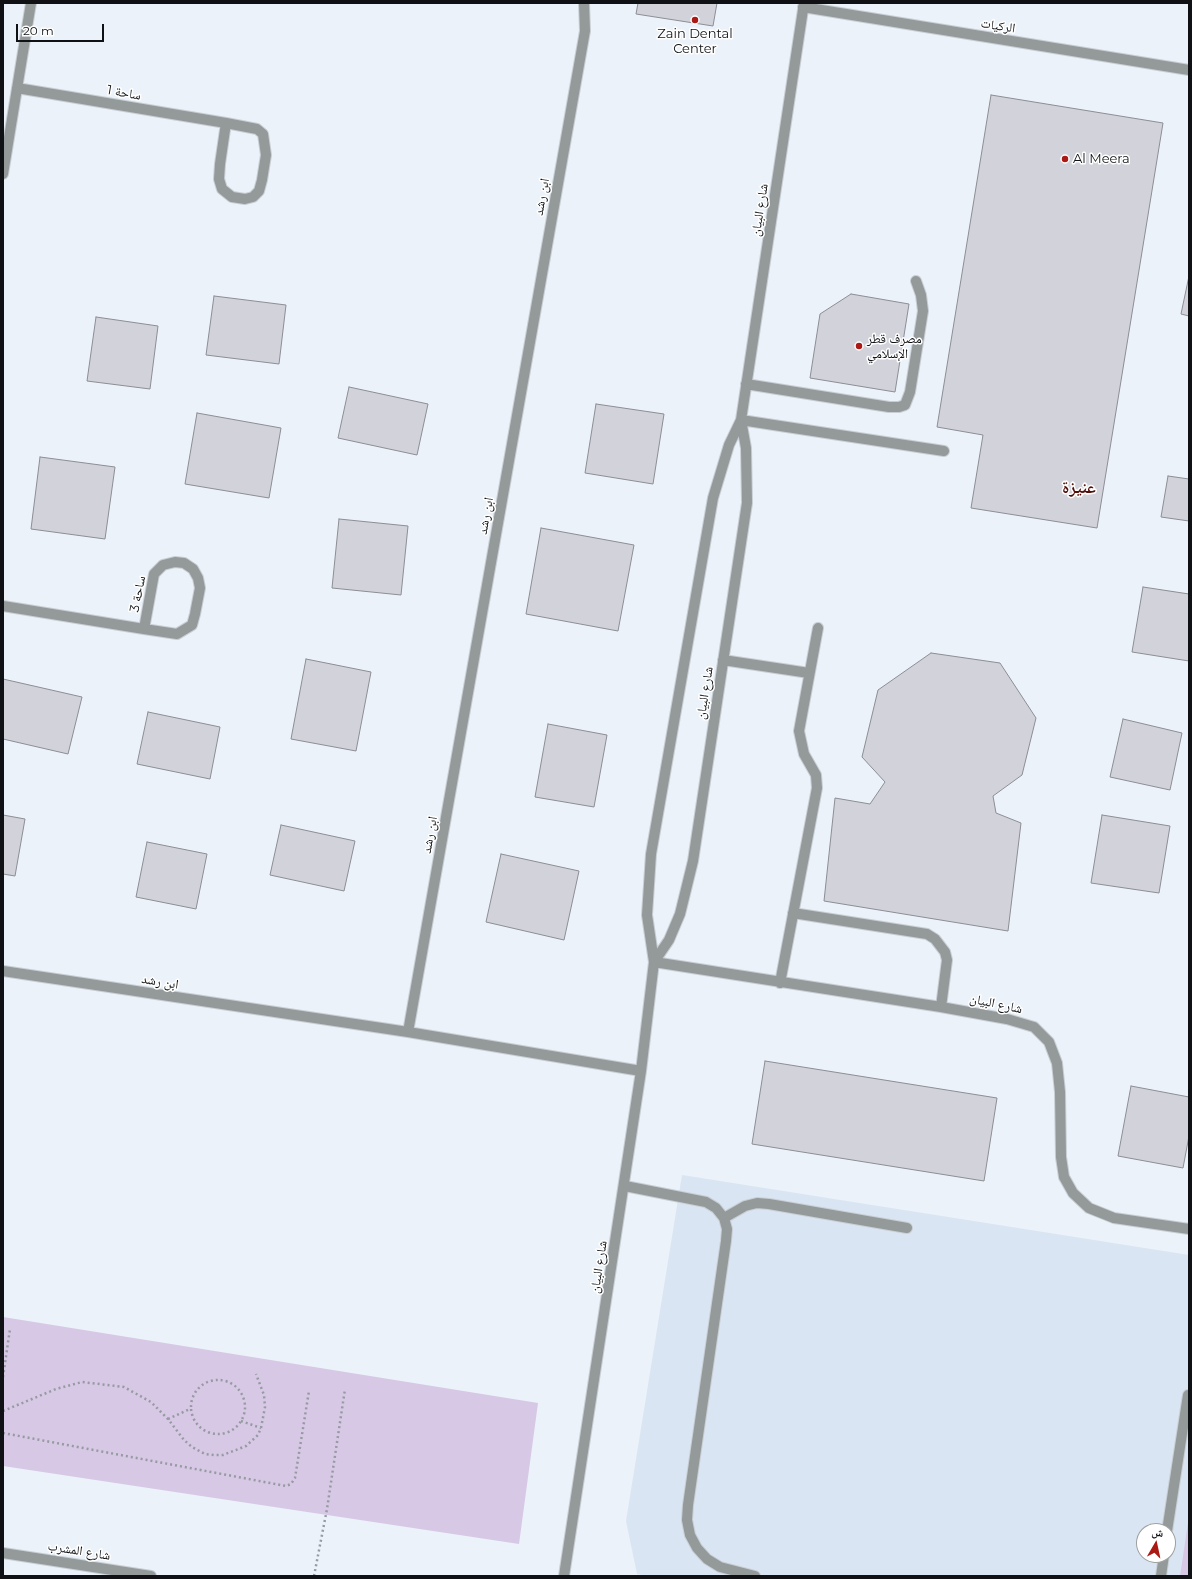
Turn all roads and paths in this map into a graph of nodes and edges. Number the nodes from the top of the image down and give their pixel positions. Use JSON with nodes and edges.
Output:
{"nodes":[{"id":1,"x":31,"y":3,"type":"edge"},
{"id":2,"x":584,"y":3,"type":"edge"},
{"id":3,"x":804,"y":5,"type":"edge"},
{"id":4,"x":1189,"y":70,"type":"edge"},
{"id":5,"x":17,"y":88,"type":"junction"},
{"id":6,"x":226,"y":124,"type":"junction"},
{"id":7,"x":3,"y":174,"type":"edge"},
{"id":8,"x":916,"y":281,"type":"dead end"},
{"id":9,"x":746,"y":384,"type":"junction"},
{"id":10,"x":741,"y":420,"type":"junction"},
{"id":11,"x":944,"y":451,"type":"dead end"},
{"id":12,"x":3,"y":606,"type":"edge"},
{"id":13,"x":818,"y":628,"type":"dead end"},
{"id":14,"x":144,"y":629,"type":"junction"},
{"id":15,"x":723,"y":660,"type":"junction"},
{"id":16,"x":809,"y":673,"type":"junction"},
{"id":17,"x":793,"y":913,"type":"junction"},
{"id":18,"x":654,"y":962,"type":"junction"},
{"id":19,"x":3,"y":971,"type":"edge"},
{"id":20,"x":780,"y":983,"type":"junction"},
{"id":21,"x":941,"y":1006,"type":"junction"},
{"id":22,"x":408,"y":1032,"type":"junction"},
{"id":23,"x":642,"y":1071,"type":"junction"},
{"id":24,"x":625,"y":1186,"type":"junction"},
{"id":25,"x":724,"y":1218,"type":"junction"},
{"id":26,"x":907,"y":1228,"type":"dead end"},
{"id":27,"x":1189,"y":1229,"type":"edge"},
{"id":28,"x":10,"y":1329,"type":"dead end"},
{"id":29,"x":256,"y":1374,"type":"dead end"},
{"id":30,"x":3,"y":1377,"type":"edge"},
{"id":31,"x":345,"y":1389,"type":"dead end"},
{"id":32,"x":309,"y":1391,"type":"dead end"},
{"id":33,"x":1188,"y":1395,"type":"dead end"},
{"id":34,"x":190,"y":1409,"type":"junction"},
{"id":35,"x":3,"y":1411,"type":"edge"},
{"id":36,"x":168,"y":1419,"type":"junction"},
{"id":37,"x":241,"y":1421,"type":"junction"},
{"id":38,"x":261,"y":1428,"type":"junction"},
{"id":39,"x":3,"y":1433,"type":"edge"},
{"id":40,"x":1168,"y":1523,"type":"edge"},
{"id":41,"x":3,"y":1552,"type":"edge"},
{"id":42,"x":1163,"y":1563,"type":"edge"},
{"id":43,"x":151,"y":1576,"type":"edge"},
{"id":44,"x":314,"y":1576,"type":"edge"},
{"id":45,"x":564,"y":1576,"type":"edge"},
{"id":46,"x":755,"y":1576,"type":"edge"},
{"id":47,"x":1161,"y":1576,"type":"edge"}],
"edges":[{"from":1,"to":5,"type":"street"},
{"from":2,"to":22,"type":"street","name":"ابن رشد"},
{"from":3,"to":4,"type":"street","name":"الركيات"},
{"from":3,"to":9,"type":"street","name":"شارع البيان"},
{"from":5,"to":6,"type":"street","name":"ساحة 1"},
{"from":5,"to":7,"type":"street"},
{"from":6,"to":6,"type":"street","name":"ساحة 1"},
{"from":8,"to":9,"type":"street"},
{"from":9,"to":10,"type":"street","name":"شارع البيان"},
{"from":10,"to":11,"type":"street"},
{"from":10,"to":15,"type":"street","name":"شارع البيان"},
{"from":10,"to":18,"type":"street","name":"شارع البيان"},
{"from":12,"to":14,"type":"street","name":"ساحة 3"},
{"from":13,"to":16,"type":"street"},
{"from":14,"to":14,"type":"street","name":"ساحة 3"},
{"from":15,"to":16,"type":"street"},
{"from":15,"to":18,"type":"street","name":"شارع البيان"},
{"from":16,"to":17,"type":"street"},
{"from":17,"to":20,"type":"street"},
{"from":17,"to":21,"type":"street"},
{"from":18,"to":20,"type":"street","name":"شارع البيان"},
{"from":18,"to":23,"type":"street","name":"شارع البيان"},
{"from":19,"to":22,"type":"street","name":"ابن رشد"},
{"from":20,"to":21,"type":"street","name":"شارع البيان"},
{"from":21,"to":27,"type":"street","name":"شارع البيان"},
{"from":22,"to":23,"type":"street","name":"ابن رشد"},
{"from":23,"to":24,"type":"street","name":"شارع البيان"},
{"from":24,"to":25,"type":"street"},
{"from":24,"to":45,"type":"street","name":"شارع البيان"},
{"from":25,"to":26,"type":"street"},
{"from":25,"to":46,"type":"street"},
{"from":28,"to":30,"type":"path"},
{"from":29,"to":38,"type":"path"},
{"from":31,"to":44,"type":"path"},
{"from":32,"to":39,"type":"path"},
{"from":33,"to":40,"type":"street"},
{"from":34,"to":36,"type":"path"},
{"from":34,"to":37,"type":"path"},
{"from":34,"to":37,"type":"path"},
{"from":35,"to":36,"type":"path"},
{"from":36,"to":38,"type":"path"},
{"from":37,"to":38,"type":"path"},
{"from":41,"to":43,"type":"street","name":"شارع المشرب"},
{"from":42,"to":47,"type":"street"}]}
